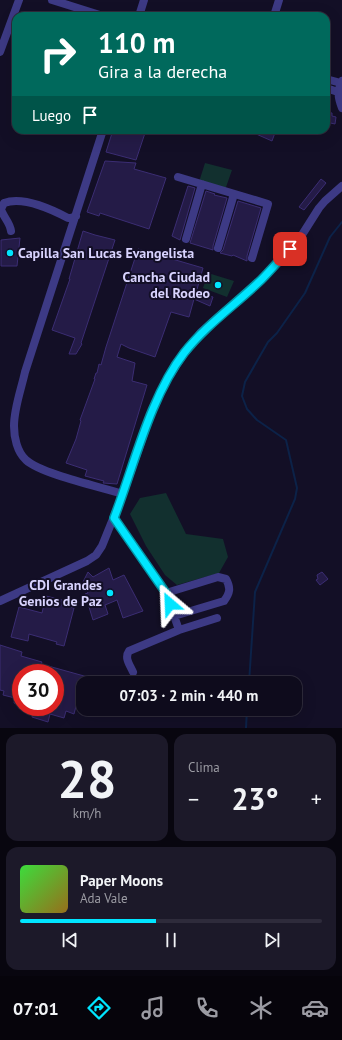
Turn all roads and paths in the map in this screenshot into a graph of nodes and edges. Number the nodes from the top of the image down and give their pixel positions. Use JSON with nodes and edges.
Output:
{"nodes":[{"id":1,"x":19,"y":0,"type":"edge"},
{"id":2,"x":52,"y":0,"type":"edge"},
{"id":3,"x":144,"y":0,"type":"edge"},
{"id":4,"x":279,"y":0,"type":"edge"},
{"id":5,"x":14,"y":12,"type":"edge"},
{"id":6,"x":90,"y":12,"type":"edge"},
{"id":7,"x":140,"y":12,"type":"edge"},
{"id":8,"x":275,"y":12,"type":"edge"},
{"id":9,"x":12,"y":19,"type":"edge"},
{"id":10,"x":1,"y":48,"type":"edge"},
{"id":11,"x":330,"y":79,"type":"edge"},
{"id":12,"x":341,"y":82,"type":"edge"},
{"id":13,"x":330,"y":89,"type":"edge"},
{"id":14,"x":338,"y":92,"type":"junction"},
{"id":15,"x":342,"y":108,"type":"edge"},
{"id":16,"x":102,"y":134,"type":"edge"},
{"id":17,"x":178,"y":177,"type":"dead end"},
{"id":18,"x":202,"y":184,"type":"junction"},
{"id":19,"x":342,"y":186,"type":"edge"},
{"id":20,"x":234,"y":194,"type":"junction"},
{"id":21,"x":76,"y":216,"type":"junction"},
{"id":22,"x":11,"y":231,"type":"dead end"},
{"id":23,"x":186,"y":239,"type":"dead end"},
{"id":24,"x":218,"y":248,"type":"dead end"},
{"id":25,"x":252,"y":258,"type":"dead end"},
{"id":26,"x":123,"y":494,"type":"junction"},
{"id":27,"x":114,"y":518,"type":"junction"},
{"id":28,"x":166,"y":593,"type":"junction"},
{"id":29,"x":0,"y":601,"type":"edge"},
{"id":30,"x":174,"y":616,"type":"junction"},
{"id":31,"x":216,"y":618,"type":"dead end"},
{"id":32,"x":179,"y":630,"type":"junction"},
{"id":33,"x":133,"y":672,"type":"dead end"}],
"edges":[{"from":1,"to":5,"type":"street"},
{"from":2,"to":6,"type":"street"},
{"from":3,"to":7,"type":"street"},
{"from":4,"to":8,"type":"street"},
{"from":9,"to":10,"type":"street"},
{"from":11,"to":12,"type":"street"},
{"from":12,"to":14,"type":"street"},
{"from":13,"to":14,"type":"street"},
{"from":14,"to":15,"type":"street"},
{"from":16,"to":21,"type":"street"},
{"from":17,"to":18,"type":"street"},
{"from":18,"to":20,"type":"street"},
{"from":18,"to":23,"type":"street"},
{"from":19,"to":26,"type":"street"},
{"from":20,"to":24,"type":"street"},
{"from":20,"to":25,"type":"street"},
{"from":21,"to":22,"type":"street"},
{"from":21,"to":26,"type":"street"},
{"from":26,"to":27,"type":"street"},
{"from":27,"to":28,"type":"street"},
{"from":27,"to":29,"type":"street"},
{"from":28,"to":30,"type":"street"},
{"from":28,"to":30,"type":"street"},
{"from":30,"to":32,"type":"street"},
{"from":31,"to":32,"type":"street"},
{"from":32,"to":33,"type":"street"}]}
